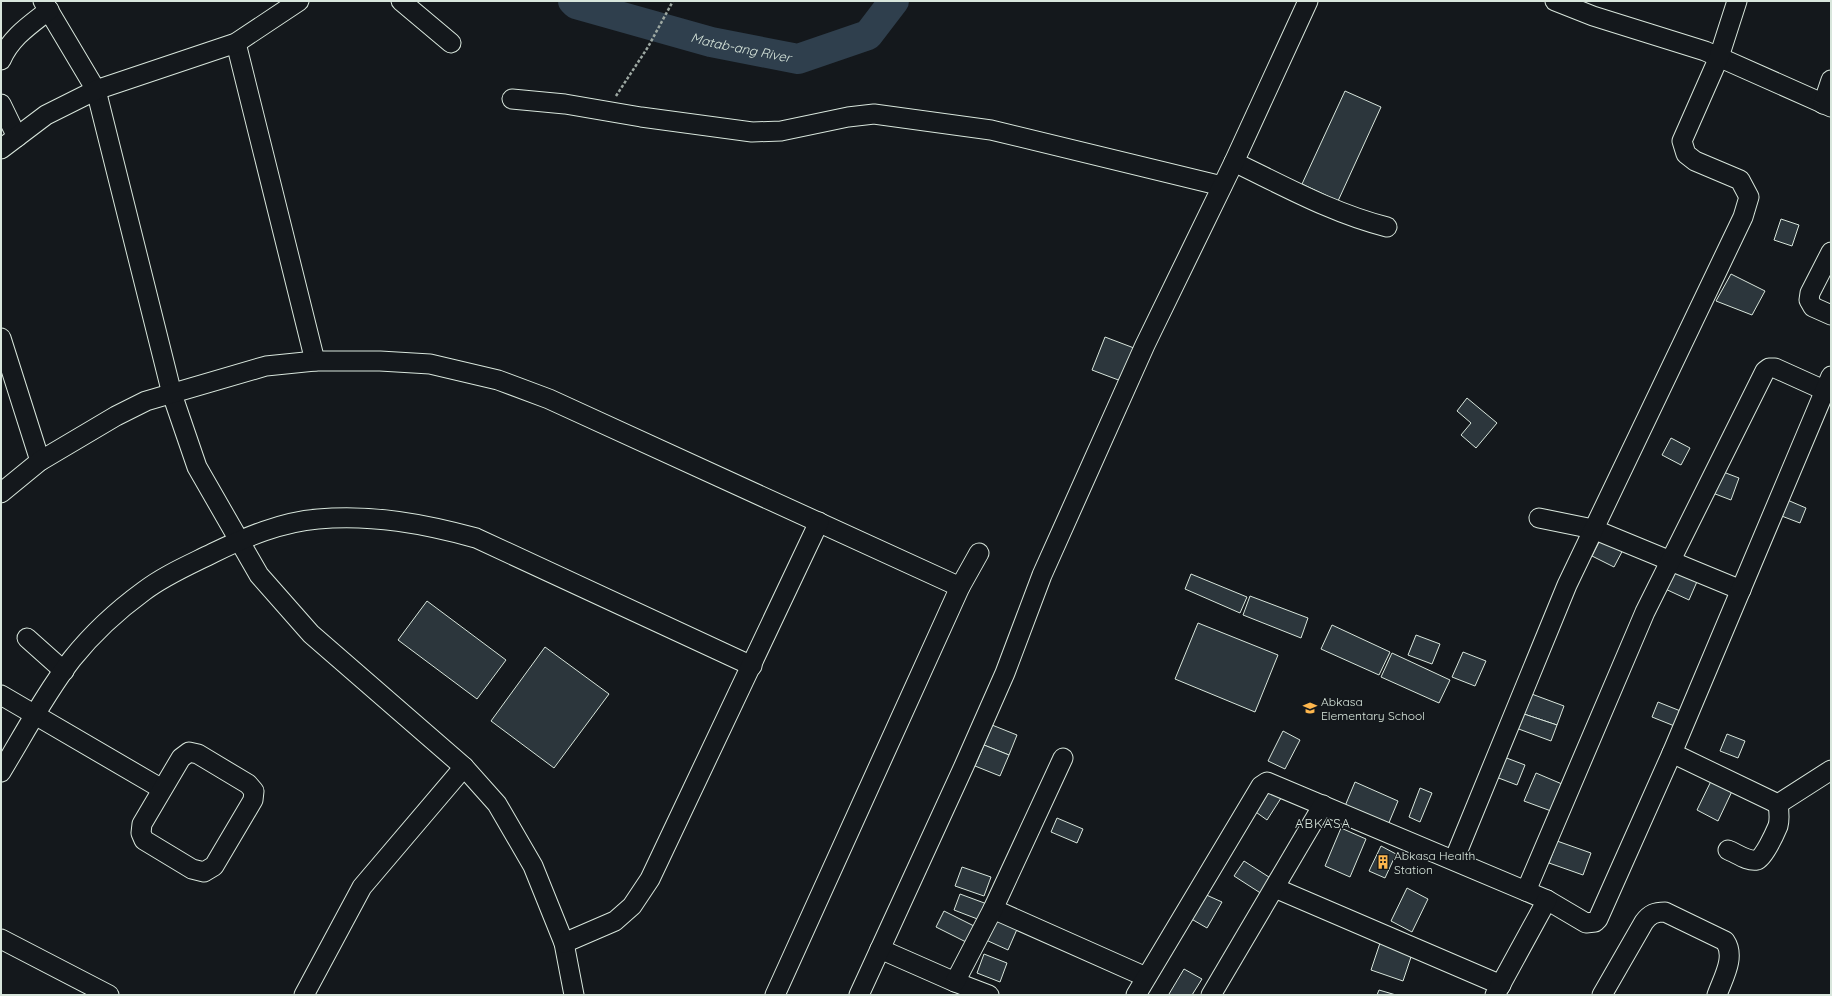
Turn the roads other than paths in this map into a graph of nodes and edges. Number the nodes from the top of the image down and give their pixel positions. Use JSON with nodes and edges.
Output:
{"nodes":[{"id":1,"x":299,"y":1,"type":"edge"},
{"id":2,"x":401,"y":1,"type":"edge"},
{"id":3,"x":1308,"y":1,"type":"edge"},
{"id":4,"x":1556,"y":1,"type":"edge"},
{"id":5,"x":1737,"y":1,"type":"edge"},
{"id":6,"x":46,"y":6,"type":"edge"},
{"id":7,"x":1595,"y":9,"type":"edge"},
{"id":8,"x":236,"y":43,"type":"junction"},
{"id":9,"x":451,"y":43,"type":"dead end"},
{"id":10,"x":1719,"y":57,"type":"junction"},
{"id":11,"x":1,"y":60,"type":"edge"},
{"id":12,"x":1831,"y":80,"type":"edge"},
{"id":13,"x":96,"y":90,"type":"junction"},
{"id":14,"x":512,"y":99,"type":"dead end"},
{"id":15,"x":1,"y":104,"type":"edge"},
{"id":16,"x":1827,"y":105,"type":"edge"},
{"id":17,"x":17,"y":137,"type":"junction"},
{"id":18,"x":1,"y":150,"type":"edge"},
{"id":19,"x":1234,"y":162,"type":"junction"},
{"id":20,"x":1222,"y":186,"type":"junction"},
{"id":21,"x":1386,"y":227,"type":"dead end"},
{"id":22,"x":1831,"y":252,"type":"edge"},
{"id":23,"x":1831,"y":315,"type":"edge"},
{"id":24,"x":1,"y":338,"type":"edge"},
{"id":25,"x":315,"y":361,"type":"junction"},
{"id":26,"x":1828,"y":384,"type":"edge"},
{"id":27,"x":172,"y":394,"type":"junction"},
{"id":28,"x":40,"y":461,"type":"junction"},
{"id":29,"x":1,"y":493,"type":"edge"},
{"id":30,"x":1539,"y":518,"type":"dead end"},
{"id":31,"x":819,"y":522,"type":"junction"},
{"id":32,"x":1593,"y":529,"type":"junction"},
{"id":33,"x":238,"y":541,"type":"junction"},
{"id":34,"x":978,"y":553,"type":"dead end"},
{"id":35,"x":1670,"y":561,"type":"junction"},
{"id":36,"x":960,"y":587,"type":"junction"},
{"id":37,"x":1741,"y":590,"type":"junction"},
{"id":38,"x":27,"y":638,"type":"dead end"},
{"id":39,"x":752,"y":666,"type":"junction"},
{"id":40,"x":64,"y":671,"type":"junction"},
{"id":41,"x":1,"y":695,"type":"edge"},
{"id":42,"x":35,"y":715,"type":"junction"},
{"id":43,"x":1672,"y":753,"type":"junction"},
{"id":44,"x":1063,"y":758,"type":"dead end"},
{"id":45,"x":464,"y":767,"type":"junction"},
{"id":46,"x":1831,"y":770,"type":"edge"},
{"id":47,"x":1,"y":772,"type":"edge"},
{"id":48,"x":162,"y":790,"type":"junction"},
{"id":49,"x":1778,"y":804,"type":"junction"},
{"id":50,"x":1323,"y":805,"type":"junction"},
{"id":51,"x":1728,"y":850,"type":"dead end"},
{"id":52,"x":1454,"y":860,"type":"junction"},
{"id":53,"x":1275,"y":888,"type":"junction"},
{"id":54,"x":1526,"y":891,"type":"junction"},
{"id":55,"x":1547,"y":900,"type":"junction"},
{"id":56,"x":993,"y":909,"type":"junction"},
{"id":57,"x":1,"y":939,"type":"edge"},
{"id":58,"x":564,"y":943,"type":"junction"},
{"id":59,"x":880,"y":948,"type":"junction"},
{"id":60,"x":1146,"y":977,"type":"junction"},
{"id":61,"x":954,"y":982,"type":"junction"},
{"id":62,"x":1498,"y":990,"type":"edge"},
{"id":63,"x":109,"y":995,"type":"edge"},
{"id":64,"x":304,"y":995,"type":"edge"},
{"id":65,"x":574,"y":995,"type":"edge"},
{"id":66,"x":775,"y":995,"type":"edge"},
{"id":67,"x":859,"y":995,"type":"edge"},
{"id":68,"x":989,"y":995,"type":"edge"},
{"id":69,"x":1136,"y":995,"type":"edge"},
{"id":70,"x":1211,"y":995,"type":"edge"},
{"id":71,"x":1602,"y":995,"type":"edge"},
{"id":72,"x":1717,"y":995,"type":"edge"}],
"edges":[{"from":1,"to":8,"type":"street"},
{"from":2,"to":9,"type":"street"},
{"from":3,"to":19,"type":"street"},
{"from":4,"to":7,"type":"street"},
{"from":5,"to":10,"type":"street"},
{"from":6,"to":11,"type":"street"},
{"from":6,"to":13,"type":"street"},
{"from":7,"to":10,"type":"street"},
{"from":8,"to":13,"type":"street"},
{"from":8,"to":25,"type":"street"},
{"from":10,"to":16,"type":"street"},
{"from":10,"to":32,"type":"street"},
{"from":12,"to":16,"type":"street"},
{"from":13,"to":17,"type":"street"},
{"from":13,"to":27,"type":"street"},
{"from":14,"to":20,"type":"street"},
{"from":15,"to":17,"type":"street"},
{"from":17,"to":18,"type":"street"},
{"from":19,"to":20,"type":"street"},
{"from":19,"to":21,"type":"street"},
{"from":20,"to":59,"type":"street"},
{"from":22,"to":23,"type":"street"},
{"from":24,"to":28,"type":"street"},
{"from":25,"to":27,"type":"street"},
{"from":25,"to":31,"type":"street"},
{"from":26,"to":35,"type":"street"},
{"from":26,"to":37,"type":"street"},
{"from":27,"to":28,"type":"street"},
{"from":27,"to":33,"type":"street"},
{"from":28,"to":29,"type":"street"},
{"from":30,"to":32,"type":"street"},
{"from":31,"to":36,"type":"street"},
{"from":31,"to":39,"type":"street"},
{"from":32,"to":35,"type":"street"},
{"from":32,"to":52,"type":"street"},
{"from":33,"to":39,"type":"street"},
{"from":33,"to":40,"type":"street"},
{"from":33,"to":45,"type":"street"},
{"from":34,"to":36,"type":"street"},
{"from":35,"to":37,"type":"street"},
{"from":35,"to":54,"type":"street"},
{"from":36,"to":66,"type":"street"},
{"from":37,"to":43,"type":"street"},
{"from":38,"to":40,"type":"street"},
{"from":39,"to":58,"type":"street"},
{"from":40,"to":42,"type":"street"},
{"from":41,"to":42,"type":"street"},
{"from":42,"to":47,"type":"street"},
{"from":42,"to":48,"type":"street"},
{"from":43,"to":49,"type":"street"},
{"from":43,"to":55,"type":"street"},
{"from":44,"to":56,"type":"street"},
{"from":45,"to":58,"type":"street"},
{"from":45,"to":64,"type":"street"},
{"from":46,"to":49,"type":"street"},
{"from":48,"to":48,"type":"street"},
{"from":49,"to":51,"type":"street"},
{"from":50,"to":52,"type":"street"},
{"from":50,"to":53,"type":"street"},
{"from":50,"to":60,"type":"street"},
{"from":52,"to":54,"type":"street"},
{"from":53,"to":62,"type":"street"},
{"from":53,"to":70,"type":"street"},
{"from":54,"to":55,"type":"street"},
{"from":55,"to":62,"type":"street"},
{"from":56,"to":60,"type":"street"},
{"from":56,"to":61,"type":"street"},
{"from":57,"to":63,"type":"street"},
{"from":58,"to":65,"type":"street"},
{"from":59,"to":61,"type":"street"},
{"from":59,"to":67,"type":"street"},
{"from":60,"to":69,"type":"street"},
{"from":61,"to":68,"type":"street"},
{"from":71,"to":72,"type":"street"}]}
